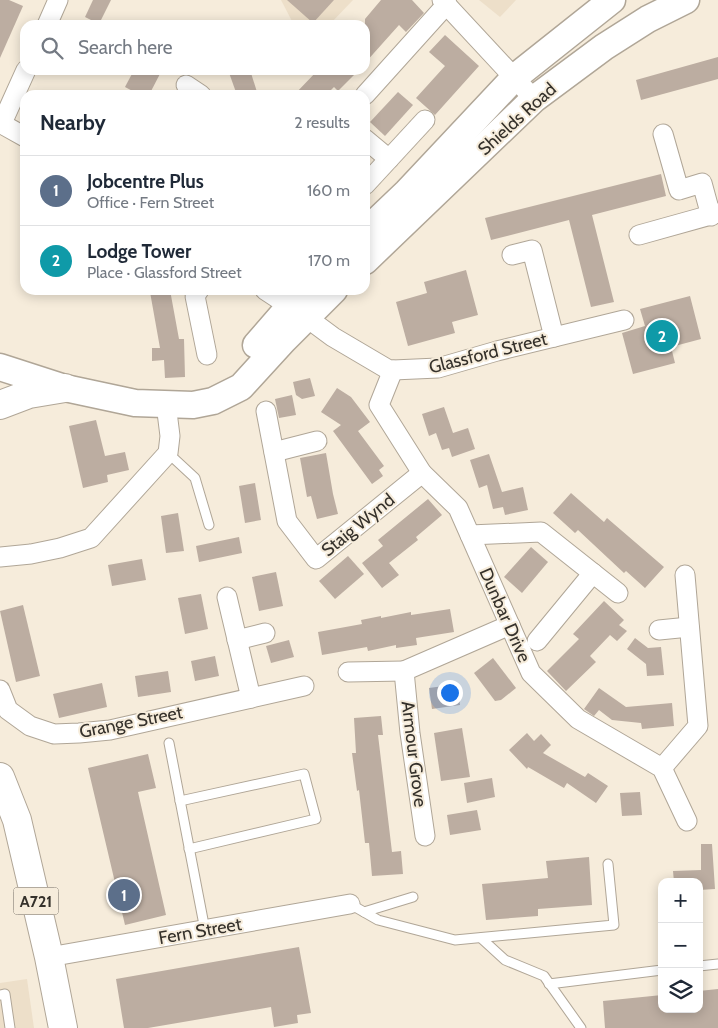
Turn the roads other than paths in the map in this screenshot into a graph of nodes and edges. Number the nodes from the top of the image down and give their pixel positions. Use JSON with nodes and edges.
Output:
{"nodes":[{"id":1,"x":58,"y":0,"type":"edge"},
{"id":2,"x":686,"y":0,"type":"edge"},
{"id":3,"x":444,"y":2,"type":"edge"},
{"id":4,"x":602,"y":4,"type":"edge"},
{"id":5,"x":49,"y":20,"type":"edge"},
{"id":6,"x":604,"y":47,"type":"junction"},
{"id":7,"x":24,"y":75,"type":"edge"},
{"id":8,"x":515,"y":77,"type":"junction"},
{"id":9,"x":369,"y":90,"type":"edge"},
{"id":10,"x":534,"y":99,"type":"junction"},
{"id":11,"x":426,"y":120,"type":"dead end"},
{"id":12,"x":1,"y":123,"type":"edge"},
{"id":13,"x":20,"y":134,"type":"edge"},
{"id":14,"x":663,"y":134,"type":"dead end"},
{"id":15,"x":370,"y":143,"type":"edge"},
{"id":16,"x":388,"y":159,"type":"junction"},
{"id":17,"x":370,"y":179,"type":"edge"},
{"id":18,"x":710,"y":181,"type":"edge"},
{"id":19,"x":715,"y":214,"type":"edge"},
{"id":20,"x":370,"y":227,"type":"edge"},
{"id":21,"x":639,"y":235,"type":"dead end"},
{"id":22,"x":512,"y":255,"type":"dead end"},
{"id":23,"x":370,"y":256,"type":"edge"},
{"id":24,"x":196,"y":295,"type":"edge"},
{"id":25,"x":278,"y":295,"type":"edge"},
{"id":26,"x":322,"y":295,"type":"edge"},
{"id":27,"x":300,"y":304,"type":"edge"},
{"id":28,"x":624,"y":320,"type":"dead end"},
{"id":29,"x":554,"y":337,"type":"junction"},
{"id":30,"x":206,"y":356,"type":"dead end"},
{"id":31,"x":0,"y":367,"type":"edge"},
{"id":32,"x":392,"y":370,"type":"junction"},
{"id":33,"x":36,"y":380,"type":"junction"},
{"id":34,"x":65,"y":388,"type":"junction"},
{"id":35,"x":0,"y":391,"type":"edge"},
{"id":36,"x":166,"y":404,"type":"junction"},
{"id":37,"x":0,"y":405,"type":"edge"},
{"id":38,"x":266,"y":411,"type":"dead end"},
{"id":39,"x":317,"y":441,"type":"dead end"},
{"id":40,"x":274,"y":452,"type":"junction"},
{"id":41,"x":168,"y":453,"type":"junction"},
{"id":42,"x":422,"y":473,"type":"junction"},
{"id":43,"x":209,"y":525,"type":"dead end"},
{"id":44,"x":470,"y":535,"type":"junction"},
{"id":45,"x":0,"y":557,"type":"edge"},
{"id":46,"x":593,"y":573,"type":"junction"},
{"id":47,"x":685,"y":575,"type":"dead end"},
{"id":48,"x":618,"y":593,"type":"dead end"},
{"id":49,"x":227,"y":597,"type":"dead end"},
{"id":50,"x":510,"y":625,"type":"junction"},
{"id":51,"x":690,"y":627,"type":"junction"},
{"id":52,"x":660,"y":630,"type":"dead end"},
{"id":53,"x":265,"y":633,"type":"dead end"},
{"id":54,"x":237,"y":640,"type":"junction"},
{"id":55,"x":537,"y":641,"type":"dead end"},
{"id":56,"x":404,"y":671,"type":"junction"},
{"id":57,"x":348,"y":672,"type":"dead end"},
{"id":58,"x":304,"y":686,"type":"dead end"},
{"id":59,"x":0,"y":690,"type":"edge"},
{"id":60,"x":251,"y":698,"type":"junction"},
{"id":61,"x":169,"y":743,"type":"dead end"},
{"id":62,"x":662,"y":768,"type":"junction"},
{"id":63,"x":0,"y":778,"type":"edge"},
{"id":64,"x":180,"y":801,"type":"junction"},
{"id":65,"x":5,"y":803,"type":"edge"},
{"id":66,"x":687,"y":821,"type":"dead end"},
{"id":67,"x":425,"y":836,"type":"dead end"},
{"id":68,"x":189,"y":849,"type":"junction"},
{"id":69,"x":608,"y":864,"type":"dead end"},
{"id":70,"x":412,"y":897,"type":"dead end"},
{"id":71,"x":357,"y":908,"type":"junction"},
{"id":72,"x":205,"y":930,"type":"junction"},
{"id":73,"x":481,"y":938,"type":"junction"},
{"id":74,"x":50,"y":957,"type":"junction"},
{"id":75,"x":718,"y":964,"type":"edge"},
{"id":76,"x":703,"y":966,"type":"edge"},
{"id":77,"x":658,"y":970,"type":"edge"},
{"id":78,"x":549,"y":984,"type":"junction"},
{"id":79,"x":0,"y":995,"type":"edge"},
{"id":80,"x":10,"y":1028,"type":"edge"},
{"id":81,"x":63,"y":1028,"type":"edge"},
{"id":82,"x":581,"y":1028,"type":"edge"}],
"edges":[{"from":1,"to":5,"type":"street"},
{"from":2,"to":6,"type":"main road","name":"Shields Road"},
{"from":3,"to":8,"type":"street"},
{"from":3,"to":9,"type":"street"},
{"from":4,"to":6,"type":"main road"},
{"from":4,"to":8,"type":"main road","name":"Shields Road"},
{"from":6,"to":10,"type":"main road","name":"Shields Road"},
{"from":7,"to":12,"type":"street"},
{"from":8,"to":10,"type":"street"},
{"from":8,"to":20,"type":"main road","name":"Shields Road"},
{"from":10,"to":23,"type":"main road","name":"Shields Road"},
{"from":11,"to":16,"type":"street"},
{"from":12,"to":13,"type":"street"},
{"from":14,"to":18,"type":"street"},
{"from":15,"to":16,"type":"street"},
{"from":16,"to":17,"type":"street"},
{"from":18,"to":19,"type":"street"},
{"from":19,"to":21,"type":"street"},
{"from":22,"to":29,"type":"street"},
{"from":24,"to":30,"type":"street"},
{"from":25,"to":27,"type":"street","name":"Glassford Street"},
{"from":26,"to":27,"type":"main road"},
{"from":27,"to":32,"type":"street","name":"Glassford Street"},
{"from":27,"to":36,"type":"main road"},
{"from":28,"to":29,"type":"street","name":"Glassford Street"},
{"from":29,"to":32,"type":"street","name":"Glassford Street"},
{"from":31,"to":33,"type":"main road"},
{"from":32,"to":42,"type":"street","name":"Dunbar Drive"},
{"from":33,"to":34,"type":"main road"},
{"from":33,"to":35,"type":"main road"},
{"from":34,"to":36,"type":"main road"},
{"from":34,"to":37,"type":"main road"},
{"from":36,"to":41,"type":"street"},
{"from":38,"to":40,"type":"street","name":"Staig Wynd"},
{"from":39,"to":40,"type":"street"},
{"from":40,"to":42,"type":"street","name":"Staig Wynd"},
{"from":41,"to":43,"type":"lane"},
{"from":41,"to":45,"type":"street"},
{"from":42,"to":44,"type":"street","name":"Dunbar Drive"},
{"from":44,"to":46,"type":"street"},
{"from":44,"to":50,"type":"street","name":"Dunbar Drive"},
{"from":46,"to":48,"type":"street"},
{"from":46,"to":55,"type":"street"},
{"from":47,"to":51,"type":"street"},
{"from":49,"to":54,"type":"street"},
{"from":50,"to":56,"type":"street"},
{"from":50,"to":62,"type":"street","name":"Dunbar Drive"},
{"from":51,"to":52,"type":"street"},
{"from":51,"to":62,"type":"street"},
{"from":53,"to":54,"type":"street"},
{"from":54,"to":60,"type":"street"},
{"from":56,"to":57,"type":"street"},
{"from":56,"to":67,"type":"street","name":"Armour Grove"},
{"from":58,"to":60,"type":"street","name":"Grange Street"},
{"from":59,"to":60,"type":"street","name":"Grange Street"},
{"from":61,"to":64,"type":"lane"},
{"from":62,"to":66,"type":"street"},
{"from":63,"to":65,"type":"main road","number":"A721"},
{"from":64,"to":68,"type":"lane"},
{"from":64,"to":68,"type":"lane"},
{"from":65,"to":74,"type":"main road","number":"A721"},
{"from":68,"to":72,"type":"lane"},
{"from":69,"to":73,"type":"lane"},
{"from":70,"to":71,"type":"lane"},
{"from":71,"to":72,"type":"street","name":"Fern Street"},
{"from":71,"to":73,"type":"lane"},
{"from":72,"to":74,"type":"street","name":"Fern Street"},
{"from":73,"to":78,"type":"lane"},
{"from":74,"to":81,"type":"main road","number":"A721"},
{"from":75,"to":76,"type":"lane"},
{"from":77,"to":78,"type":"lane"},
{"from":78,"to":82,"type":"lane"},
{"from":79,"to":80,"type":"lane"}]}
